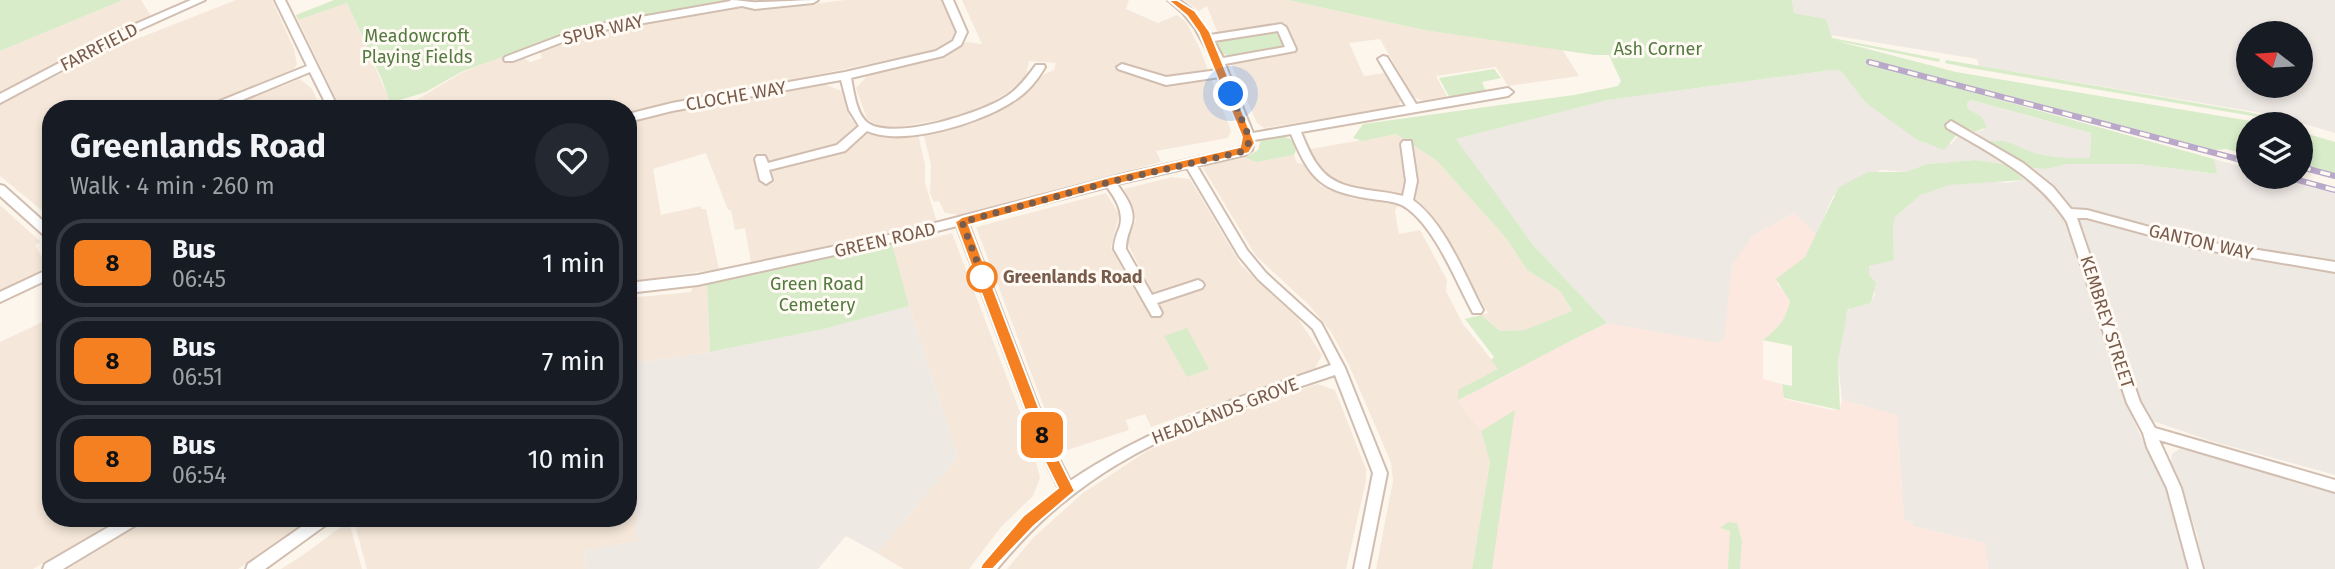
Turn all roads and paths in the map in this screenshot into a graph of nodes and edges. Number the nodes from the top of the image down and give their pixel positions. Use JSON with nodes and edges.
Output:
{"nodes":[{"id":1,"x":200,"y":0,"type":"edge"},
{"id":2,"x":280,"y":0,"type":"edge"},
{"id":3,"x":813,"y":0,"type":"edge"},
{"id":4,"x":948,"y":0,"type":"edge"},
{"id":5,"x":1173,"y":0,"type":"edge"},
{"id":6,"x":737,"y":2,"type":"edge"},
{"id":7,"x":1208,"y":39,"type":"junction"},
{"id":8,"x":509,"y":59,"type":"dead end"},
{"id":9,"x":1383,"y":59,"type":"dead end"},
{"id":10,"x":1218,"y":62,"type":"junction"},
{"id":11,"x":1122,"y":66,"type":"dead end"},
{"id":12,"x":1040,"y":67,"type":"dead end"},
{"id":13,"x":311,"y":68,"type":"junction"},
{"id":14,"x":1222,"y":73,"type":"junction"},
{"id":15,"x":845,"y":76,"type":"junction"},
{"id":16,"x":1500,"y":90,"type":"dead end"},
{"id":17,"x":0,"y":99,"type":"edge"},
{"id":18,"x":233,"y":100,"type":"edge"},
{"id":19,"x":328,"y":100,"type":"edge"},
{"id":20,"x":1413,"y":109,"type":"junction"},
{"id":21,"x":637,"y":116,"type":"edge"},
{"id":22,"x":1951,"y":125,"type":"dead end"},
{"id":23,"x":865,"y":127,"type":"junction"},
{"id":24,"x":1295,"y":130,"type":"junction"},
{"id":25,"x":1249,"y":137,"type":"junction"},
{"id":26,"x":1407,"y":144,"type":"dead end"},
{"id":27,"x":1189,"y":162,"type":"junction"},
{"id":28,"x":766,"y":180,"type":"dead end"},
{"id":29,"x":1110,"y":182,"type":"junction"},
{"id":30,"x":0,"y":189,"type":"edge"},
{"id":31,"x":1406,"y":202,"type":"junction"},
{"id":32,"x":2068,"y":214,"type":"junction"},
{"id":33,"x":962,"y":222,"type":"junction"},
{"id":34,"x":42,"y":227,"type":"edge"},
{"id":35,"x":2335,"y":267,"type":"edge"},
{"id":36,"x":42,"y":277,"type":"edge"},
{"id":37,"x":1198,"y":285,"type":"dead end"},
{"id":38,"x":637,"y":287,"type":"edge"},
{"id":39,"x":0,"y":298,"type":"edge"},
{"id":40,"x":1477,"y":310,"type":"dead end"},
{"id":41,"x":1339,"y":368,"type":"junction"},
{"id":42,"x":2150,"y":432,"type":"junction"},
{"id":43,"x":2335,"y":485,"type":"edge"},
{"id":44,"x":1067,"y":491,"type":"junction"},
{"id":45,"x":121,"y":527,"type":"edge"},
{"id":46,"x":313,"y":527,"type":"edge"},
{"id":47,"x":50,"y":569,"type":"edge"},
{"id":48,"x":253,"y":569,"type":"edge"},
{"id":49,"x":988,"y":569,"type":"edge"},
{"id":50,"x":1361,"y":569,"type":"edge"},
{"id":51,"x":2196,"y":569,"type":"edge"}],
"edges":[{"from":1,"to":17,"type":"street","name":"FARRFIELD"},
{"from":2,"to":13,"type":"street"},
{"from":3,"to":6,"type":"street","name":"SPUR WAY"},
{"from":4,"to":15,"type":"street","name":"CLOCHE WAY"},
{"from":5,"to":7,"type":"street"},
{"from":6,"to":8,"type":"street","name":"SPUR WAY"},
{"from":7,"to":10,"type":"street"},
{"from":7,"to":10,"type":"street"},
{"from":9,"to":20,"type":"street"},
{"from":10,"to":14,"type":"street"},
{"from":11,"to":14,"type":"street"},
{"from":12,"to":23,"type":"street"},
{"from":13,"to":18,"type":"street"},
{"from":13,"to":19,"type":"street"},
{"from":14,"to":25,"type":"street"},
{"from":15,"to":21,"type":"street","name":"CLOCHE WAY"},
{"from":15,"to":23,"type":"street"},
{"from":16,"to":20,"type":"street","name":"GREEN ROAD"},
{"from":20,"to":24,"type":"street","name":"GREEN ROAD"},
{"from":22,"to":32,"type":"street","name":"KEMBREY STREET"},
{"from":23,"to":28,"type":"street"},
{"from":24,"to":25,"type":"street","name":"GREEN ROAD"},
{"from":24,"to":31,"type":"street"},
{"from":25,"to":27,"type":"street","name":"GREEN ROAD"},
{"from":26,"to":31,"type":"street"},
{"from":27,"to":29,"type":"street","name":"GREEN ROAD"},
{"from":27,"to":41,"type":"street"},
{"from":29,"to":33,"type":"street","name":"GREEN ROAD"},
{"from":29,"to":37,"type":"street"},
{"from":30,"to":34,"type":"street"},
{"from":31,"to":40,"type":"street"},
{"from":32,"to":35,"type":"street","name":"GANTON WAY"},
{"from":32,"to":42,"type":"street","name":"KEMBREY STREET"},
{"from":33,"to":38,"type":"street","name":"GREEN ROAD"},
{"from":33,"to":44,"type":"street"},
{"from":36,"to":39,"type":"street"},
{"from":41,"to":44,"type":"street","name":"HEADLANDS GROVE"},
{"from":41,"to":50,"type":"street"},
{"from":42,"to":43,"type":"street"},
{"from":42,"to":51,"type":"street","name":"KEMBREY STREET"},
{"from":44,"to":49,"type":"street","name":"HEADLANDS GROVE"},
{"from":45,"to":47,"type":"street"},
{"from":46,"to":48,"type":"street"}]}
